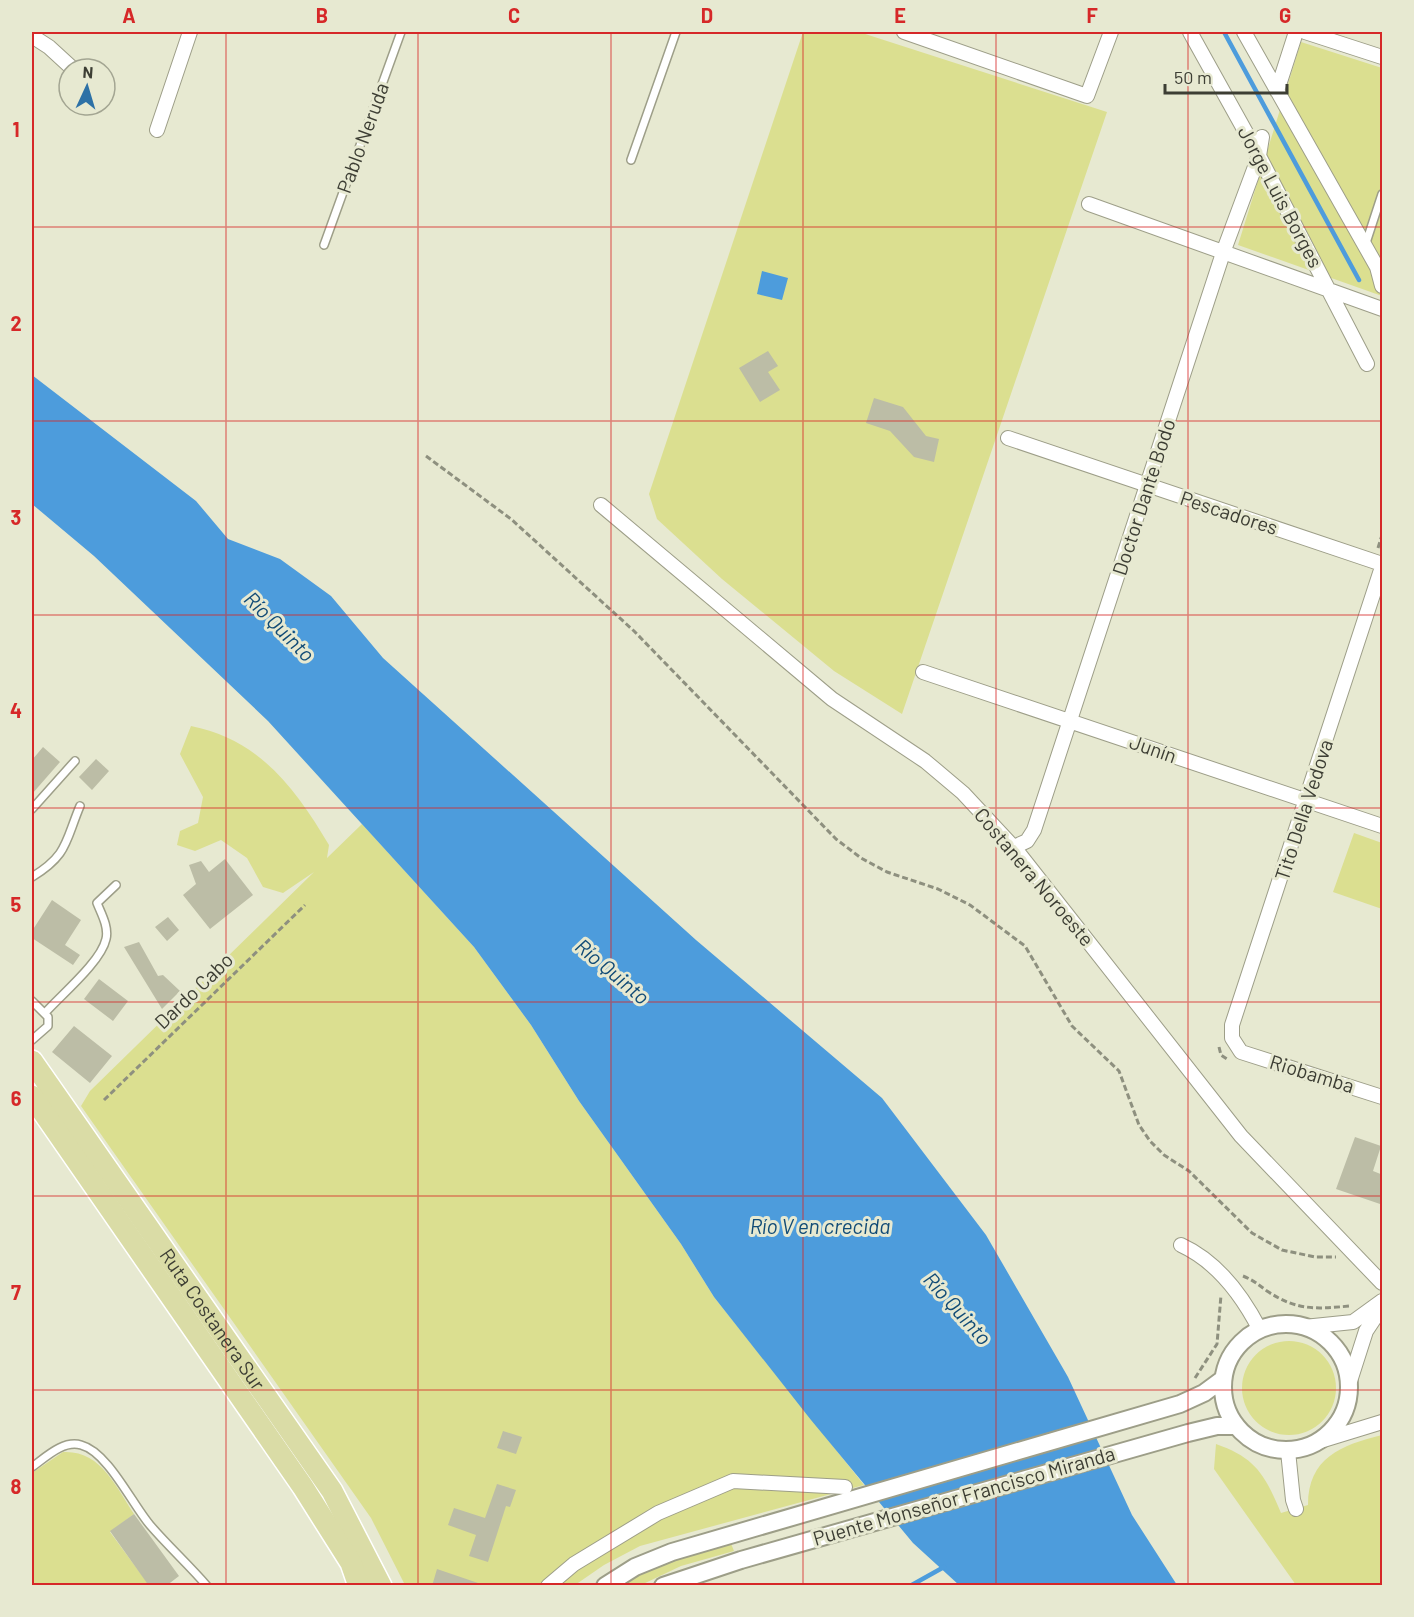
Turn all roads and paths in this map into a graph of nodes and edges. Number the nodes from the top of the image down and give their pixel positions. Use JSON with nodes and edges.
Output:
{"nodes":[{"id":1,"x":190,"y":32,"type":"edge"},
{"id":2,"x":401,"y":32,"type":"edge"},
{"id":3,"x":676,"y":32,"type":"edge"},
{"id":4,"x":904,"y":32,"type":"edge"},
{"id":5,"x":1111,"y":32,"type":"edge"},
{"id":6,"x":1190,"y":32,"type":"edge"},
{"id":7,"x":1244,"y":32,"type":"edge"},
{"id":8,"x":1296,"y":32,"type":"edge"},
{"id":9,"x":1305,"y":32,"type":"edge"},
{"id":10,"x":32,"y":36,"type":"edge"},
{"id":11,"x":60,"y":57,"type":"edge"},
{"id":12,"x":1383,"y":57,"type":"edge"},
{"id":13,"x":1277,"y":91,"type":"junction"},
{"id":14,"x":157,"y":130,"type":"dead end"},
{"id":15,"x":1262,"y":137,"type":"dead end"},
{"id":16,"x":1259,"y":156,"type":"junction"},
{"id":17,"x":631,"y":160,"type":"dead end"},
{"id":18,"x":1383,"y":194,"type":"edge"},
{"id":19,"x":1089,"y":204,"type":"dead end"},
{"id":20,"x":324,"y":245,"type":"dead end"},
{"id":21,"x":1365,"y":246,"type":"junction"},
{"id":22,"x":1224,"y":250,"type":"junction"},
{"id":23,"x":1383,"y":286,"type":"edge"},
{"id":24,"x":1329,"y":290,"type":"junction"},
{"id":25,"x":1383,"y":309,"type":"edge"},
{"id":26,"x":1367,"y":364,"type":"dead end"},
{"id":27,"x":1008,"y":438,"type":"dead end"},
{"id":28,"x":426,"y":456,"type":"dead end"},
{"id":29,"x":1147,"y":486,"type":"junction"},
{"id":30,"x":601,"y":505,"type":"dead end"},
{"id":31,"x":1383,"y":566,"type":"edge"},
{"id":32,"x":923,"y":672,"type":"dead end"},
{"id":33,"x":1071,"y":722,"type":"junction"},
{"id":34,"x":75,"y":761,"type":"dead end"},
{"id":35,"x":1308,"y":801,"type":"junction"},
{"id":36,"x":80,"y":806,"type":"dead end"},
{"id":37,"x":32,"y":809,"type":"edge"},
{"id":38,"x":1383,"y":826,"type":"edge"},
{"id":39,"x":1014,"y":847,"type":"junction"},
{"id":40,"x":32,"y":877,"type":"edge"},
{"id":41,"x":116,"y":885,"type":"dead end"},
{"id":42,"x":305,"y":905,"type":"dead end"},
{"id":43,"x":32,"y":1000,"type":"edge"},
{"id":44,"x":45,"y":1013,"type":"junction"},
{"id":45,"x":32,"y":1040,"type":"edge"},
{"id":46,"x":1241,"y":1052,"type":"joint"},
{"id":47,"x":32,"y":1061,"type":"edge"},
{"id":48,"x":32,"y":1096,"type":"edge"},
{"id":49,"x":1383,"y":1097,"type":"edge"},
{"id":50,"x":104,"y":1100,"type":"dead end"},
{"id":51,"x":1180,"y":1245,"type":"dead end"},
{"id":52,"x":1359,"y":1258,"type":"junction"},
{"id":53,"x":1230,"y":1283,"type":"junction"},
{"id":54,"x":1383,"y":1283,"type":"edge"},
{"id":55,"x":1383,"y":1300,"type":"edge"},
{"id":56,"x":1353,"y":1305,"type":"dead end"},
{"id":57,"x":1383,"y":1307,"type":"edge"},
{"id":58,"x":1304,"y":1327,"type":"junction"},
{"id":59,"x":1260,"y":1330,"type":"junction"},
{"id":60,"x":1195,"y":1378,"type":"dead end"},
{"id":61,"x":1223,"y":1378,"type":"junction"},
{"id":62,"x":1350,"y":1381,"type":"junction"},
{"id":63,"x":1383,"y":1422,"type":"edge"},
{"id":64,"x":1236,"y":1426,"type":"junction"},
{"id":65,"x":1320,"y":1441,"type":"junction"},
{"id":66,"x":1288,"y":1451,"type":"junction"},
{"id":67,"x":32,"y":1467,"type":"edge"},
{"id":68,"x":845,"y":1487,"type":"dead end"},
{"id":69,"x":1296,"y":1509,"type":"dead end"},
{"id":70,"x":207,"y":1586,"type":"edge"},
{"id":71,"x":359,"y":1586,"type":"edge"},
{"id":72,"x":381,"y":1586,"type":"edge"},
{"id":73,"x":548,"y":1586,"type":"edge"},
{"id":74,"x":605,"y":1586,"type":"edge"},
{"id":75,"x":663,"y":1586,"type":"edge"}],
"edges":[{"from":1,"to":14,"type":"street"},
{"from":2,"to":20,"type":"lane","name":"Pablo Neruda"},
{"from":3,"to":17,"type":"lane"},
{"from":4,"to":5,"type":"street"},
{"from":6,"to":16,"type":"street","name":"Jorge Luis Borges"},
{"from":7,"to":13,"type":"street"},
{"from":8,"to":13,"type":"street"},
{"from":9,"to":12,"type":"street"},
{"from":10,"to":11,"type":"street"},
{"from":13,"to":21,"type":"street"},
{"from":15,"to":16,"type":"street","name":"Doctor Dante Bodo"},
{"from":16,"to":22,"type":"street","name":"Doctor Dante Bodo"},
{"from":16,"to":24,"type":"street","name":"Jorge Luis Borges"},
{"from":18,"to":21,"type":"lane"},
{"from":19,"to":22,"type":"street"},
{"from":21,"to":23,"type":"street"},
{"from":22,"to":24,"type":"street"},
{"from":22,"to":29,"type":"street","name":"Doctor Dante Bodo"},
{"from":24,"to":25,"type":"street"},
{"from":24,"to":26,"type":"street","name":"Jorge Luis Borges"},
{"from":27,"to":29,"type":"street","name":"Pescadores"},
{"from":28,"to":52,"type":"path"},
{"from":29,"to":31,"type":"street","name":"Pescadores"},
{"from":29,"to":33,"type":"street","name":"Doctor Dante Bodo"},
{"from":30,"to":39,"type":"street","name":"Costanera Noroeste"},
{"from":31,"to":35,"type":"street","name":"Tito Della Vedova"},
{"from":32,"to":33,"type":"street","name":"Junín"},
{"from":33,"to":35,"type":"street","name":"Junín"},
{"from":33,"to":39,"type":"street","name":"Doctor Dante Bodo"},
{"from":34,"to":37,"type":"lane"},
{"from":35,"to":38,"type":"street","name":"Junín"},
{"from":35,"to":46,"type":"street","name":"Tito Della Vedova"},
{"from":36,"to":40,"type":"lane"},
{"from":39,"to":52,"type":"street","name":"Costanera Noroeste"},
{"from":41,"to":44,"type":"lane"},
{"from":42,"to":50,"type":"path","name":"Dardo Cabo"},
{"from":43,"to":44,"type":"lane"},
{"from":44,"to":45,"type":"lane"},
{"from":46,"to":49,"type":"street","name":"Riobamba"},
{"from":47,"to":72,"type":"main road","name":"Ruta Costanera Sur"},
{"from":48,"to":71,"type":"main road","name":"Ruta Costanera Sur"},
{"from":51,"to":53,"type":"street"},
{"from":52,"to":54,"type":"street","name":"Costanera Noroeste"},
{"from":53,"to":56,"type":"path"},
{"from":53,"to":59,"type":"street"},
{"from":53,"to":60,"type":"path"},
{"from":55,"to":58,"type":"street"},
{"from":57,"to":62,"type":"street"},
{"from":58,"to":59,"type":"street"},
{"from":58,"to":62,"type":"street"},
{"from":59,"to":61,"type":"street"},
{"from":61,"to":64,"type":"street"},
{"from":61,"to":74,"type":"street","name":"Puente Monseñor Francisco Miranda"},
{"from":62,"to":65,"type":"street"},
{"from":63,"to":65,"type":"street"},
{"from":64,"to":66,"type":"street"},
{"from":64,"to":75,"type":"street","name":"Puente Monseñor Francisco Miranda"},
{"from":65,"to":66,"type":"street"},
{"from":66,"to":69,"type":"street"},
{"from":67,"to":70,"type":"lane"},
{"from":68,"to":73,"type":"street"}]}
